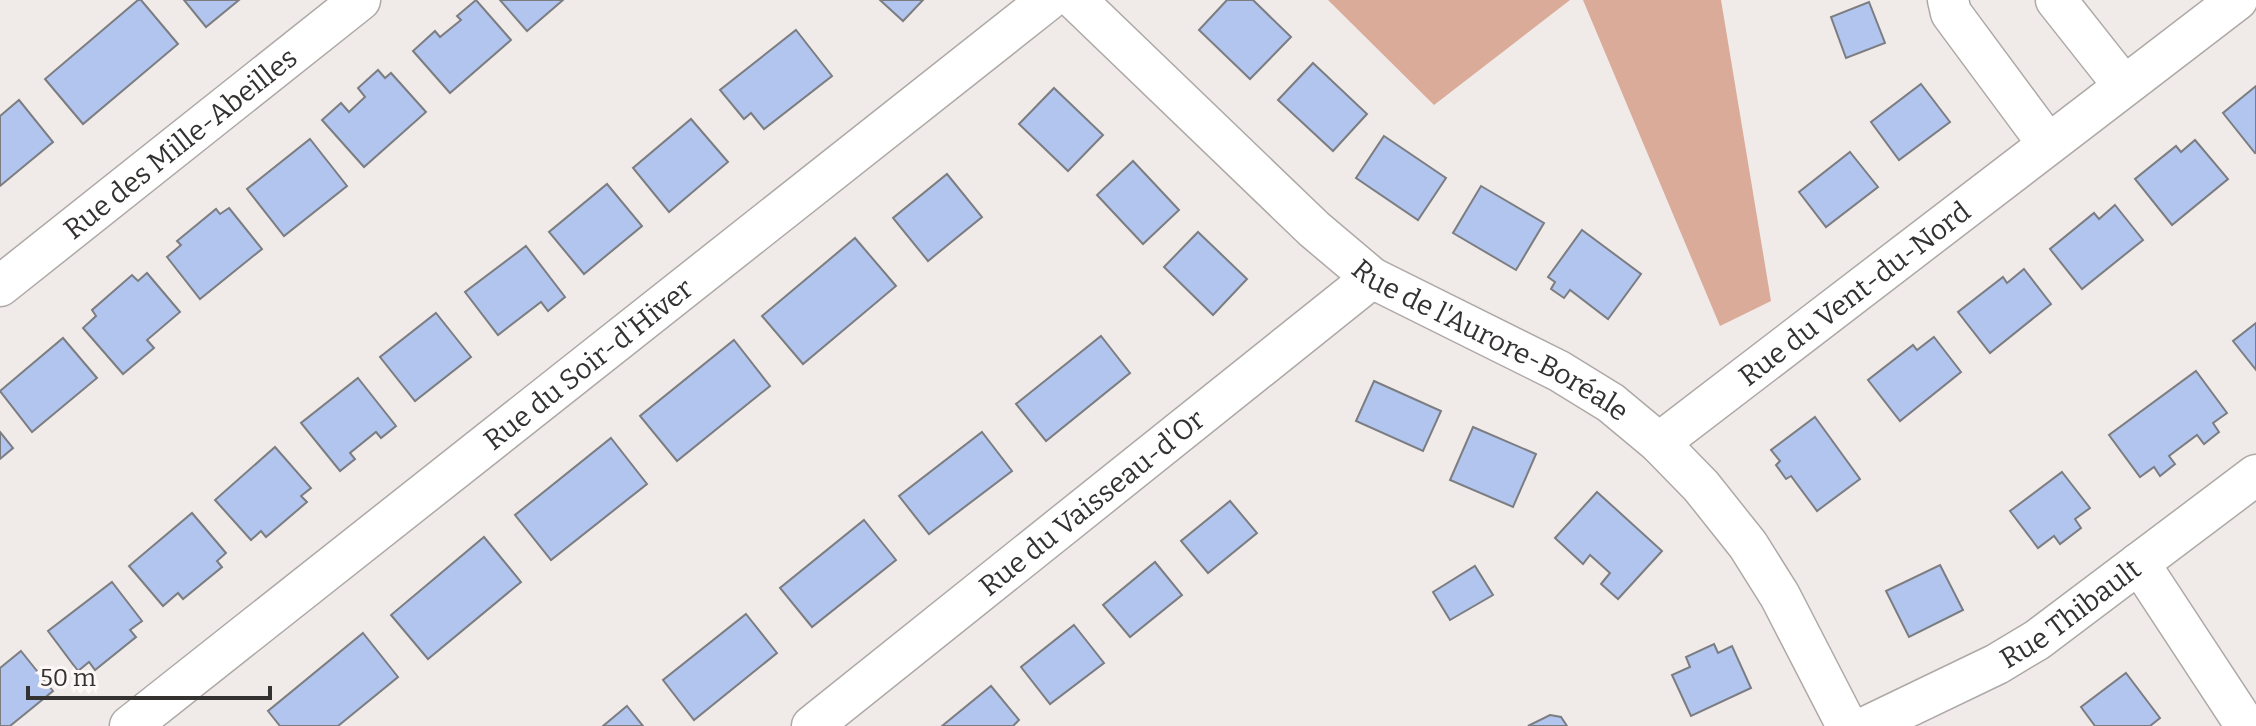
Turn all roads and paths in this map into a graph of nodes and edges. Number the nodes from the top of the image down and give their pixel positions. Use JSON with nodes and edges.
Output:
{"nodes":[{"id":1,"x":360,"y":0,"type":"edge"},
{"id":2,"x":1048,"y":0,"type":"edge"},
{"id":3,"x":1076,"y":0,"type":"edge"},
{"id":4,"x":1948,"y":0,"type":"edge"},
{"id":5,"x":2056,"y":0,"type":"edge"},
{"id":6,"x":2237,"y":0,"type":"edge"},
{"id":7,"x":2124,"y":86,"type":"junction"},
{"id":8,"x":2048,"y":144,"type":"junction"},
{"id":9,"x":1372,"y":278,"type":"junction"},
{"id":10,"x":0,"y":286,"type":"edge"},
{"id":11,"x":1659,"y":443,"type":"junction"},
{"id":12,"x":2256,"y":475,"type":"edge"},
{"id":13,"x":2139,"y":563,"type":"junction"},
{"id":14,"x":130,"y":726,"type":"edge"},
{"id":15,"x":812,"y":726,"type":"edge"},
{"id":16,"x":1847,"y":726,"type":"edge"},
{"id":17,"x":1868,"y":726,"type":"edge"},
{"id":18,"x":2246,"y":726,"type":"edge"}],
"edges":[{"from":1,"to":10,"type":"street","name":"Rue des Mille-Abeilles"},
{"from":2,"to":14,"type":"street","name":"Rue du Soir-d'Hiver"},
{"from":3,"to":9,"type":"street","name":"Rue de l'Aurore-Boréale"},
{"from":4,"to":8,"type":"street"},
{"from":5,"to":7,"type":"street"},
{"from":6,"to":7,"type":"street","name":"Rue du Vent-du-Nord"},
{"from":7,"to":8,"type":"street","name":"Rue du Vent-du-Nord"},
{"from":8,"to":11,"type":"street","name":"Rue du Vent-du-Nord"},
{"from":9,"to":11,"type":"street","name":"Rue de l'Aurore-Boréale"},
{"from":9,"to":15,"type":"street","name":"Rue du Vaisseau-d'Or"},
{"from":11,"to":16,"type":"street","name":"Rue de l'Aurore-Boréale"},
{"from":12,"to":13,"type":"street","name":"Rue Thibault"},
{"from":13,"to":17,"type":"street","name":"Rue Thibault"},
{"from":13,"to":18,"type":"street"}]}
